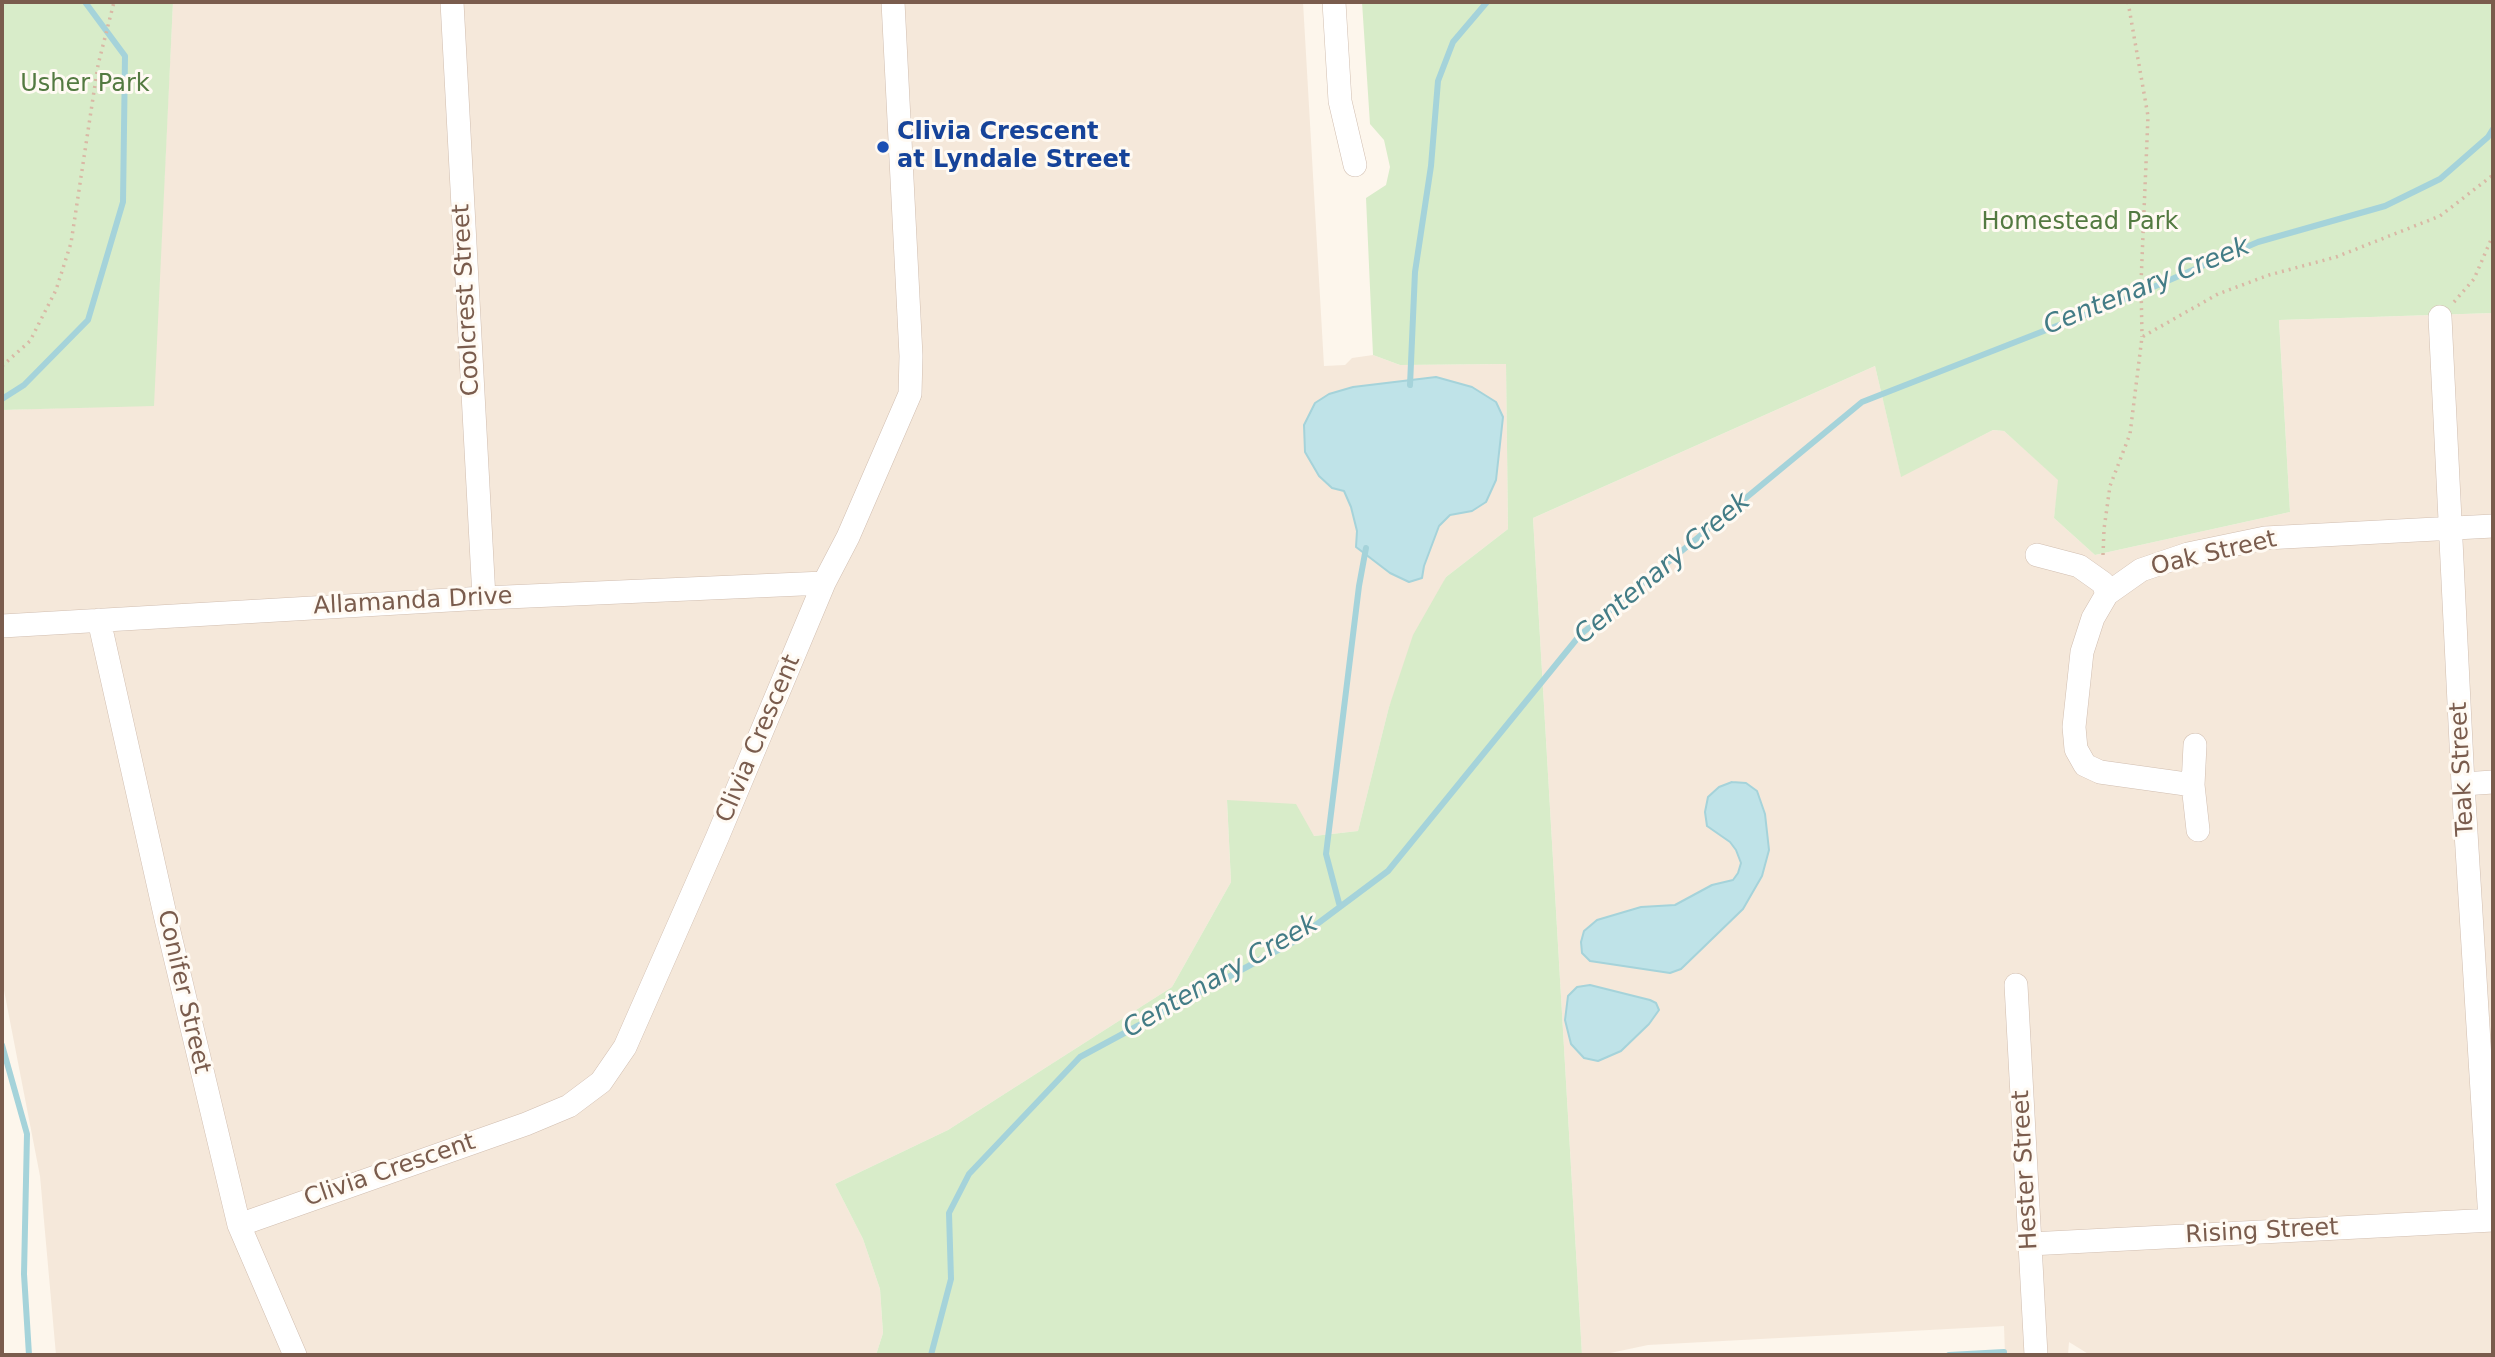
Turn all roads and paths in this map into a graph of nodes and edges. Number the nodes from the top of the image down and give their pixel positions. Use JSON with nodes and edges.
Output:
{"nodes":[{"id":1,"x":114,"y":2,"type":"edge"},
{"id":2,"x":452,"y":2,"type":"edge"},
{"id":3,"x":893,"y":2,"type":"edge"},
{"id":4,"x":1334,"y":2,"type":"edge"},
{"id":5,"x":2128,"y":2,"type":"edge"},
{"id":6,"x":1355,"y":165,"type":"dead end"},
{"id":7,"x":2493,"y":175,"type":"edge"},
{"id":8,"x":2493,"y":235,"type":"edge"},
{"id":9,"x":2440,"y":317,"type":"joint"},
{"id":10,"x":2141,"y":337,"type":"junction"},
{"id":11,"x":2,"y":366,"type":"edge"},
{"id":12,"x":2493,"y":526,"type":"edge"},
{"id":13,"x":2451,"y":529,"type":"junction"},
{"id":14,"x":2036,"y":555,"type":"dead end"},
{"id":15,"x":824,"y":583,"type":"junction"},
{"id":16,"x":2105,"y":589,"type":"junction"},
{"id":17,"x":484,"y":598,"type":"junction"},
{"id":18,"x":99,"y":620,"type":"junction"},
{"id":19,"x":2,"y":626,"type":"edge"},
{"id":20,"x":2195,"y":745,"type":"dead end"},
{"id":21,"x":2493,"y":782,"type":"edge"},
{"id":22,"x":2463,"y":783,"type":"junction"},
{"id":23,"x":2193,"y":785,"type":"junction"},
{"id":24,"x":2198,"y":830,"type":"dead end"},
{"id":25,"x":2016,"y":985,"type":"dead end"},
{"id":26,"x":2492,"y":1220,"type":"edge"},
{"id":27,"x":239,"y":1225,"type":"junction"},
{"id":28,"x":2030,"y":1244,"type":"junction"},
{"id":29,"x":295,"y":1355,"type":"edge"},
{"id":30,"x":2036,"y":1355,"type":"edge"}],
"edges":[{"from":1,"to":11,"type":"path"},
{"from":2,"to":17,"type":"street","name":"Coolcrest Street"},
{"from":3,"to":15,"type":"street","name":"Clivia Crescent"},
{"from":4,"to":6,"type":"street"},
{"from":5,"to":10,"type":"path"},
{"from":7,"to":10,"type":"path"},
{"from":8,"to":9,"type":"path"},
{"from":9,"to":13,"type":"street","name":"Teak Street"},
{"from":10,"to":16,"type":"path"},
{"from":12,"to":13,"type":"street","name":"Oak Street"},
{"from":13,"to":16,"type":"street","name":"Oak Street"},
{"from":13,"to":22,"type":"street","name":"Teak Street"},
{"from":14,"to":16,"type":"street"},
{"from":15,"to":17,"type":"street","name":"Allamanda Drive"},
{"from":15,"to":27,"type":"street","name":"Clivia Crescent"},
{"from":16,"to":23,"type":"street","name":"Oak Street"},
{"from":17,"to":18,"type":"street","name":"Allamanda Drive"},
{"from":18,"to":19,"type":"street","name":"Allamanda Drive"},
{"from":18,"to":27,"type":"street","name":"Conifer Street"},
{"from":20,"to":23,"type":"street"},
{"from":21,"to":22,"type":"street"},
{"from":22,"to":26,"type":"street","name":"Teak Street"},
{"from":23,"to":24,"type":"street"},
{"from":25,"to":28,"type":"street","name":"Hester Street"},
{"from":26,"to":28,"type":"street","name":"Rising Street"},
{"from":27,"to":29,"type":"street","name":"Conifer Street"},
{"from":28,"to":30,"type":"street","name":"Hester Street"}]}
